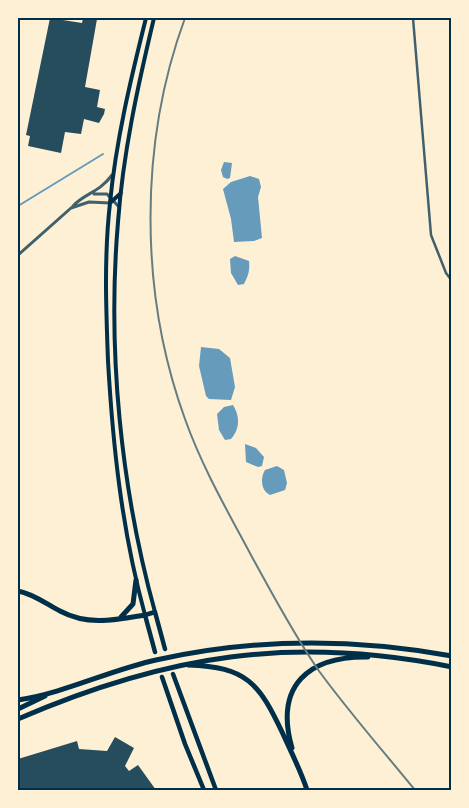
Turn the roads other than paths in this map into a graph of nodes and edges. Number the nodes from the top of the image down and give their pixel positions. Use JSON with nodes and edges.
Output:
{"nodes":[{"id":1,"x":146,"y":18,"type":"edge"},
{"id":2,"x":154,"y":18,"type":"edge"},
{"id":3,"x":413,"y":18,"type":"edge"},
{"id":4,"x":113,"y":174,"type":"junction"},
{"id":5,"x":121,"y":192,"type":"junction"},
{"id":6,"x":92,"y":194,"type":"junction"},
{"id":7,"x":112,"y":198,"type":"junction"},
{"id":8,"x":110,"y":203,"type":"junction"},
{"id":9,"x":71,"y":208,"type":"junction"},
{"id":10,"x":119,"y":213,"type":"junction"},
{"id":11,"x":18,"y":255,"type":"edge"},
{"id":12,"x":452,"y":281,"type":"edge"},
{"id":13,"x":136,"y":580,"type":"junction"},
{"id":14,"x":18,"y":591,"type":"edge"},
{"id":15,"x":155,"y":612,"type":"junction"},
{"id":16,"x":145,"y":615,"type":"junction"},
{"id":17,"x":115,"y":620,"type":"junction"},
{"id":18,"x":165,"y":649,"type":"dead end"},
{"id":19,"x":155,"y":652,"type":"dead end"},
{"id":20,"x":452,"y":656,"type":"edge"},
{"id":21,"x":399,"y":658,"type":"junction"},
{"id":22,"x":177,"y":665,"type":"junction"},
{"id":23,"x":452,"y":667,"type":"edge"},
{"id":24,"x":172,"y":674,"type":"dead end"},
{"id":25,"x":162,"y":677,"type":"dead end"},
{"id":26,"x":59,"y":690,"type":"junction"},
{"id":27,"x":18,"y":700,"type":"edge"},
{"id":28,"x":18,"y":709,"type":"edge"},
{"id":29,"x":18,"y":719,"type":"edge"},
{"id":30,"x":296,"y":762,"type":"junction"},
{"id":31,"x":204,"y":790,"type":"edge"},
{"id":32,"x":216,"y":790,"type":"edge"},
{"id":33,"x":307,"y":790,"type":"edge"}],
"edges":[{"from":1,"to":4,"type":"main road"},
{"from":2,"to":5,"type":"main road"},
{"from":3,"to":12,"type":"street"},
{"from":4,"to":6,"type":"street"},
{"from":4,"to":7,"type":"main road"},
{"from":5,"to":7,"type":"main road"},
{"from":5,"to":10,"type":"main road"},
{"from":6,"to":7,"type":"street"},
{"from":6,"to":9,"type":"street"},
{"from":7,"to":8,"type":"main road"},
{"from":7,"to":10,"type":"street"},
{"from":8,"to":9,"type":"street"},
{"from":8,"to":13,"type":"main road"},
{"from":9,"to":11,"type":"street"},
{"from":10,"to":15,"type":"main road"},
{"from":13,"to":16,"type":"main road"},
{"from":13,"to":17,"type":"highway"},
{"from":14,"to":17,"type":"highway"},
{"from":15,"to":16,"type":"main road"},
{"from":15,"to":18,"type":"main road"},
{"from":16,"to":17,"type":"highway"},
{"from":16,"to":19,"type":"main road"},
{"from":20,"to":26,"type":"highway"},
{"from":21,"to":22,"type":"highway"},
{"from":21,"to":23,"type":"highway"},
{"from":21,"to":30,"type":"highway"},
{"from":22,"to":29,"type":"highway"},
{"from":22,"to":30,"type":"highway"},
{"from":24,"to":32,"type":"main road"},
{"from":25,"to":31,"type":"main road"},
{"from":26,"to":27,"type":"highway"},
{"from":26,"to":28,"type":"highway"},
{"from":30,"to":33,"type":"highway"}]}
